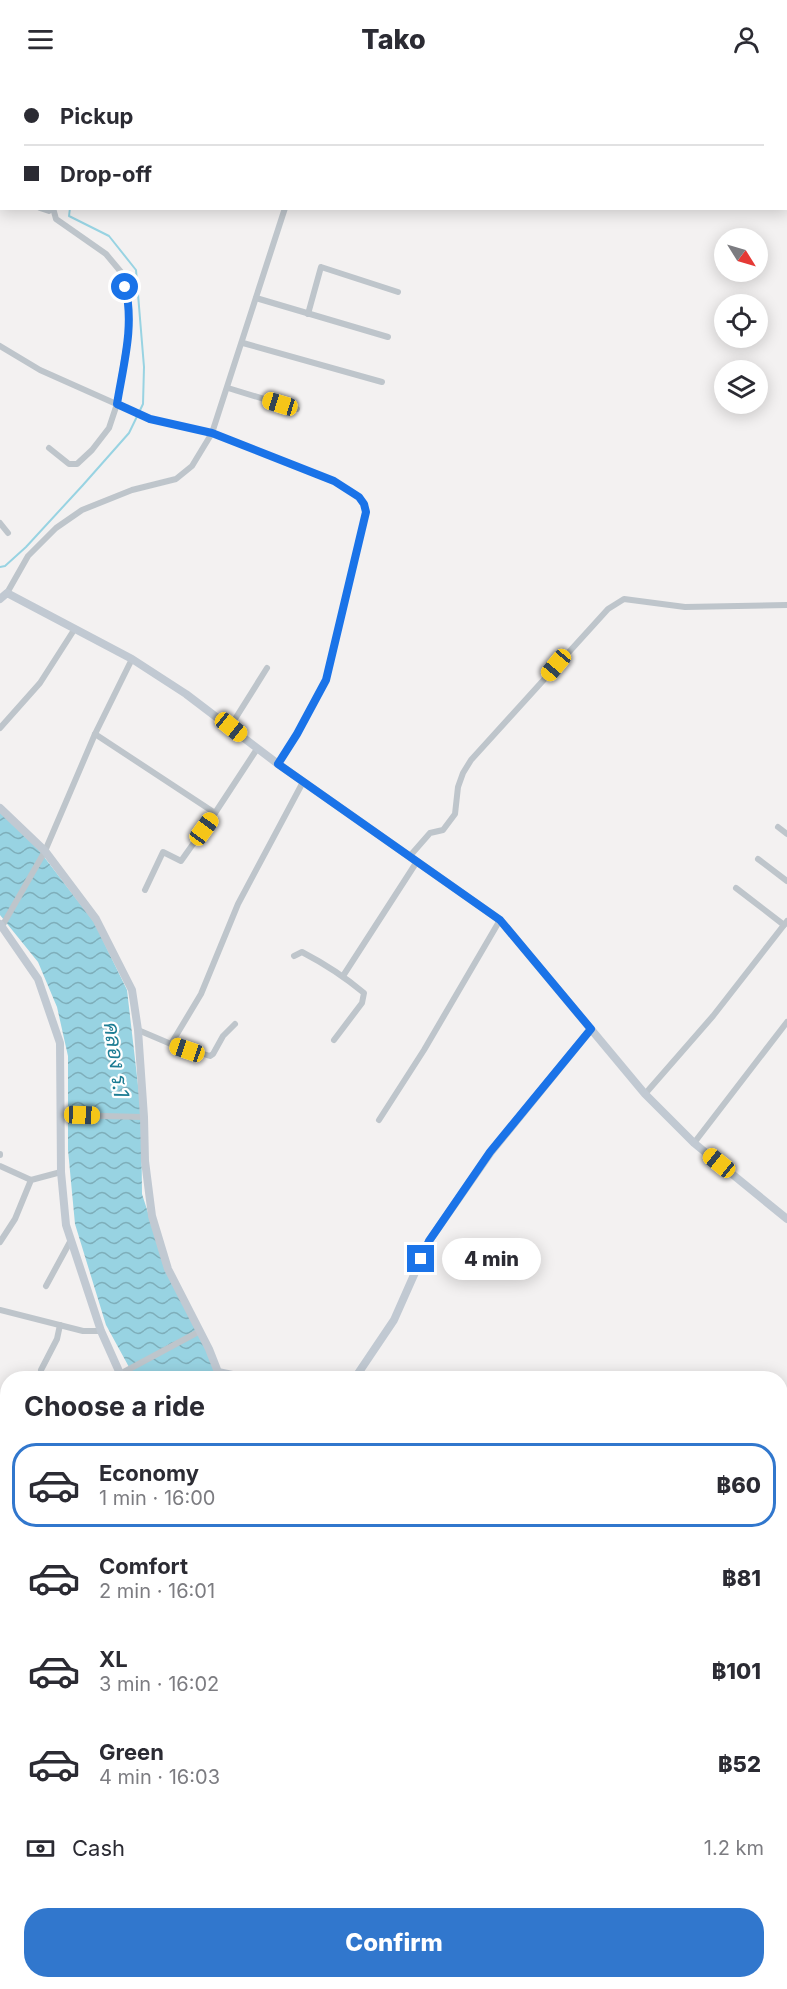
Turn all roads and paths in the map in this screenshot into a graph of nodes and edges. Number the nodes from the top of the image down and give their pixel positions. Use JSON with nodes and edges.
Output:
{"nodes":[{"id":1,"x":53,"y":210,"type":"edge"},
{"id":2,"x":284,"y":210,"type":"edge"},
{"id":3,"x":398,"y":291,"type":"dead end"},
{"id":4,"x":256,"y":298,"type":"junction"},
{"id":5,"x":308,"y":314,"type":"junction"},
{"id":6,"x":388,"y":337,"type":"dead end"},
{"id":7,"x":243,"y":343,"type":"junction"},
{"id":8,"x":0,"y":345,"type":"edge"},
{"id":9,"x":382,"y":382,"type":"dead end"},
{"id":10,"x":228,"y":388,"type":"junction"},
{"id":11,"x":117,"y":404,"type":"junction"},
{"id":12,"x":297,"y":409,"type":"dead end"},
{"id":13,"x":212,"y":433,"type":"junction"},
{"id":14,"x":49,"y":448,"type":"dead end"},
{"id":15,"x":0,"y":523,"type":"edge"},
{"id":16,"x":8,"y":532,"type":"dead end"},
{"id":17,"x":3,"y":596,"type":"edge"},
{"id":18,"x":787,"y":605,"type":"edge"},
{"id":19,"x":74,"y":630,"type":"junction"},
{"id":20,"x":132,"y":659,"type":"junction"},
{"id":21,"x":267,"y":668,"type":"dead end"},
{"id":22,"x":231,"y":727,"type":"junction"},
{"id":23,"x":0,"y":728,"type":"edge"},
{"id":24,"x":95,"y":734,"type":"junction"},
{"id":25,"x":257,"y":748,"type":"junction"},
{"id":26,"x":278,"y":764,"type":"junction"},
{"id":27,"x":303,"y":782,"type":"junction"},
{"id":28,"x":0,"y":808,"type":"edge"},
{"id":29,"x":215,"y":813,"type":"junction"},
{"id":30,"x":778,"y":827,"type":"dead end"},
{"id":31,"x":787,"y":834,"type":"edge"},
{"id":32,"x":45,"y":851,"type":"junction"},
{"id":33,"x":408,"y":857,"type":"junction"},
{"id":34,"x":758,"y":859,"type":"dead end"},
{"id":35,"x":416,"y":863,"type":"junction"},
{"id":36,"x":787,"y":881,"type":"edge"},
{"id":37,"x":736,"y":888,"type":"dead end"},
{"id":38,"x":145,"y":890,"type":"dead end"},
{"id":39,"x":500,"y":920,"type":"junction"},
{"id":40,"x":785,"y":923,"type":"edge"},
{"id":41,"x":1,"y":927,"type":"edge"},
{"id":42,"x":294,"y":956,"type":"dead end"},
{"id":43,"x":343,"y":976,"type":"junction"},
{"id":44,"x":787,"y":1022,"type":"edge"},
{"id":45,"x":235,"y":1024,"type":"dead end"},
{"id":46,"x":591,"y":1029,"type":"junction"},
{"id":47,"x":138,"y":1030,"type":"junction"},
{"id":48,"x":334,"y":1040,"type":"dead end"},
{"id":49,"x":171,"y":1044,"type":"junction"},
{"id":50,"x":645,"y":1094,"type":"junction"},
{"id":51,"x":61,"y":1115,"type":"junction"},
{"id":52,"x":144,"y":1117,"type":"junction"},
{"id":53,"x":379,"y":1120,"type":"dead end"},
{"id":54,"x":693,"y":1143,"type":"junction"},
{"id":55,"x":0,"y":1166,"type":"edge"},
{"id":56,"x":61,"y":1172,"type":"junction"},
{"id":57,"x":31,"y":1180,"type":"junction"},
{"id":58,"x":787,"y":1219,"type":"edge"},
{"id":59,"x":71,"y":1240,"type":"junction"},
{"id":60,"x":0,"y":1242,"type":"edge"},
{"id":61,"x":46,"y":1286,"type":"dead end"},
{"id":62,"x":0,"y":1310,"type":"edge"},
{"id":63,"x":60,"y":1325,"type":"junction"},
{"id":64,"x":101,"y":1331,"type":"junction"},
{"id":65,"x":196,"y":1333,"type":"junction"},
{"id":66,"x":40,"y":1370,"type":"dead end"},
{"id":67,"x":121,"y":1371,"type":"edge"},
{"id":68,"x":130,"y":1371,"type":"edge"},
{"id":69,"x":218,"y":1371,"type":"edge"},
{"id":70,"x":360,"y":1371,"type":"edge"}],
"edges":[{"from":1,"to":11,"type":"street"},
{"from":2,"to":4,"type":"street"},
{"from":3,"to":5,"type":"street"},
{"from":4,"to":5,"type":"street"},
{"from":4,"to":7,"type":"street"},
{"from":5,"to":6,"type":"street"},
{"from":7,"to":9,"type":"street"},
{"from":7,"to":10,"type":"street"},
{"from":8,"to":11,"type":"street"},
{"from":10,"to":12,"type":"street"},
{"from":10,"to":13,"type":"street"},
{"from":11,"to":13,"type":"street"},
{"from":11,"to":14,"type":"street"},
{"from":13,"to":17,"type":"street"},
{"from":13,"to":26,"type":"street"},
{"from":15,"to":16,"type":"street"},
{"from":17,"to":19,"type":"street"},
{"from":18,"to":33,"type":"street"},
{"from":19,"to":20,"type":"street"},
{"from":19,"to":23,"type":"street"},
{"from":20,"to":22,"type":"street"},
{"from":20,"to":24,"type":"street"},
{"from":21,"to":22,"type":"street"},
{"from":22,"to":25,"type":"street"},
{"from":24,"to":29,"type":"street"},
{"from":24,"to":32,"type":"street"},
{"from":25,"to":26,"type":"street"},
{"from":25,"to":29,"type":"street"},
{"from":26,"to":27,"type":"street"},
{"from":27,"to":33,"type":"street"},
{"from":27,"to":49,"type":"street"},
{"from":28,"to":32,"type":"street"},
{"from":29,"to":38,"type":"street"},
{"from":30,"to":31,"type":"street"},
{"from":32,"to":41,"type":"street"},
{"from":32,"to":47,"type":"street"},
{"from":33,"to":35,"type":"street"},
{"from":34,"to":36,"type":"street"},
{"from":35,"to":39,"type":"street"},
{"from":35,"to":43,"type":"street"},
{"from":37,"to":40,"type":"street"},
{"from":39,"to":46,"type":"street"},
{"from":39,"to":53,"type":"street"},
{"from":40,"to":50,"type":"street"},
{"from":41,"to":51,"type":"street"},
{"from":42,"to":43,"type":"street"},
{"from":43,"to":48,"type":"street"},
{"from":44,"to":54,"type":"street"},
{"from":45,"to":49,"type":"street"},
{"from":46,"to":50,"type":"street"},
{"from":46,"to":70,"type":"street"},
{"from":47,"to":49,"type":"street"},
{"from":47,"to":52,"type":"street"},
{"from":50,"to":54,"type":"street"},
{"from":51,"to":52,"type":"street"},
{"from":51,"to":56,"type":"street"},
{"from":52,"to":65,"type":"street"},
{"from":54,"to":58,"type":"street"},
{"from":55,"to":57,"type":"street"},
{"from":56,"to":57,"type":"street"},
{"from":56,"to":59,"type":"street"},
{"from":57,"to":60,"type":"street"},
{"from":59,"to":61,"type":"street"},
{"from":59,"to":64,"type":"street"},
{"from":62,"to":63,"type":"street"},
{"from":63,"to":64,"type":"street"},
{"from":63,"to":66,"type":"street"},
{"from":64,"to":67,"type":"street"},
{"from":65,"to":68,"type":"street"},
{"from":65,"to":69,"type":"street"}]}
